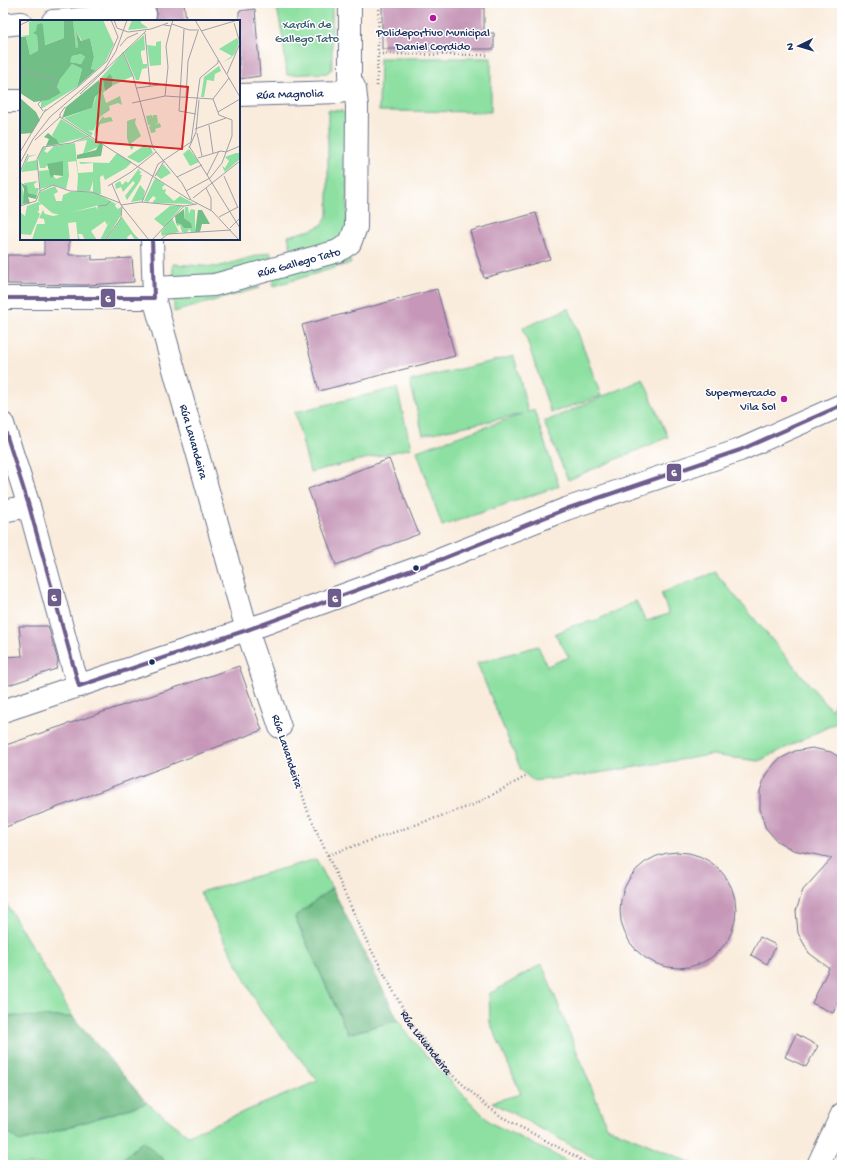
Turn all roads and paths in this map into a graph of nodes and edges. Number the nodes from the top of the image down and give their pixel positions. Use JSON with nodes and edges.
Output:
{"nodes":[{"id":1,"x":350,"y":3,"type":"edge"},
{"id":2,"x":379,"y":3,"type":"edge"},
{"id":3,"x":145,"y":13,"type":"edge"},
{"id":4,"x":64,"y":20,"type":"edge"},
{"id":5,"x":20,"y":23,"type":"edge"},
{"id":6,"x":3,"y":25,"type":"edge"},
{"id":7,"x":378,"y":54,"type":"junction"},
{"id":8,"x":490,"y":55,"type":"dead end"},
{"id":9,"x":345,"y":86,"type":"junction"},
{"id":10,"x":377,"y":94,"type":"dead end"},
{"id":11,"x":240,"y":95,"type":"edge"},
{"id":12,"x":20,"y":100,"type":"edge"},
{"id":13,"x":3,"y":101,"type":"edge"},
{"id":14,"x":152,"y":240,"type":"edge"},
{"id":15,"x":154,"y":293,"type":"junction"},
{"id":16,"x":3,"y":298,"type":"edge"},
{"id":17,"x":842,"y":405,"type":"edge"},
{"id":18,"x":3,"y":424,"type":"edge"},
{"id":19,"x":29,"y":506,"type":"junction"},
{"id":20,"x":3,"y":511,"type":"edge"},
{"id":21,"x":247,"y":630,"type":"junction"},
{"id":22,"x":79,"y":686,"type":"junction"},
{"id":23,"x":3,"y":711,"type":"edge"},
{"id":24,"x":280,"y":727,"type":"joint"},
{"id":25,"x":527,"y":776,"type":"dead end"},
{"id":26,"x":328,"y":856,"type":"junction"},
{"id":27,"x":842,"y":1114,"type":"edge"},
{"id":28,"x":591,"y":1165,"type":"edge"},
{"id":29,"x":818,"y":1165,"type":"edge"}],
"edges":[{"from":1,"to":9,"type":"street","name":"Rúa Gallego Tato"},
{"from":2,"to":7,"type":"path"},
{"from":3,"to":4,"type":"street"},
{"from":5,"to":6,"type":"street"},
{"from":7,"to":8,"type":"path"},
{"from":7,"to":10,"type":"path"},
{"from":9,"to":11,"type":"street","name":"Rúa Magnolia"},
{"from":9,"to":15,"type":"street","name":"Rúa Gallego Tato"},
{"from":12,"to":13,"type":"street"},
{"from":14,"to":15,"type":"street","name":"Rúa Lavandeira"},
{"from":15,"to":16,"type":"street","name":"Rúa Gallego Tato"},
{"from":15,"to":21,"type":"street","name":"Rúa Lavandeira"},
{"from":17,"to":21,"type":"street"},
{"from":18,"to":19,"type":"street"},
{"from":19,"to":20,"type":"street"},
{"from":19,"to":22,"type":"street"},
{"from":21,"to":22,"type":"street"},
{"from":21,"to":24,"type":"street","name":"Rúa Lavandeira"},
{"from":22,"to":23,"type":"street"},
{"from":24,"to":26,"type":"path","name":"Rúa Lavandeira"},
{"from":25,"to":26,"type":"path"},
{"from":26,"to":28,"type":"path","name":"Rúa Lavandeira"},
{"from":27,"to":29,"type":"street"}]}
